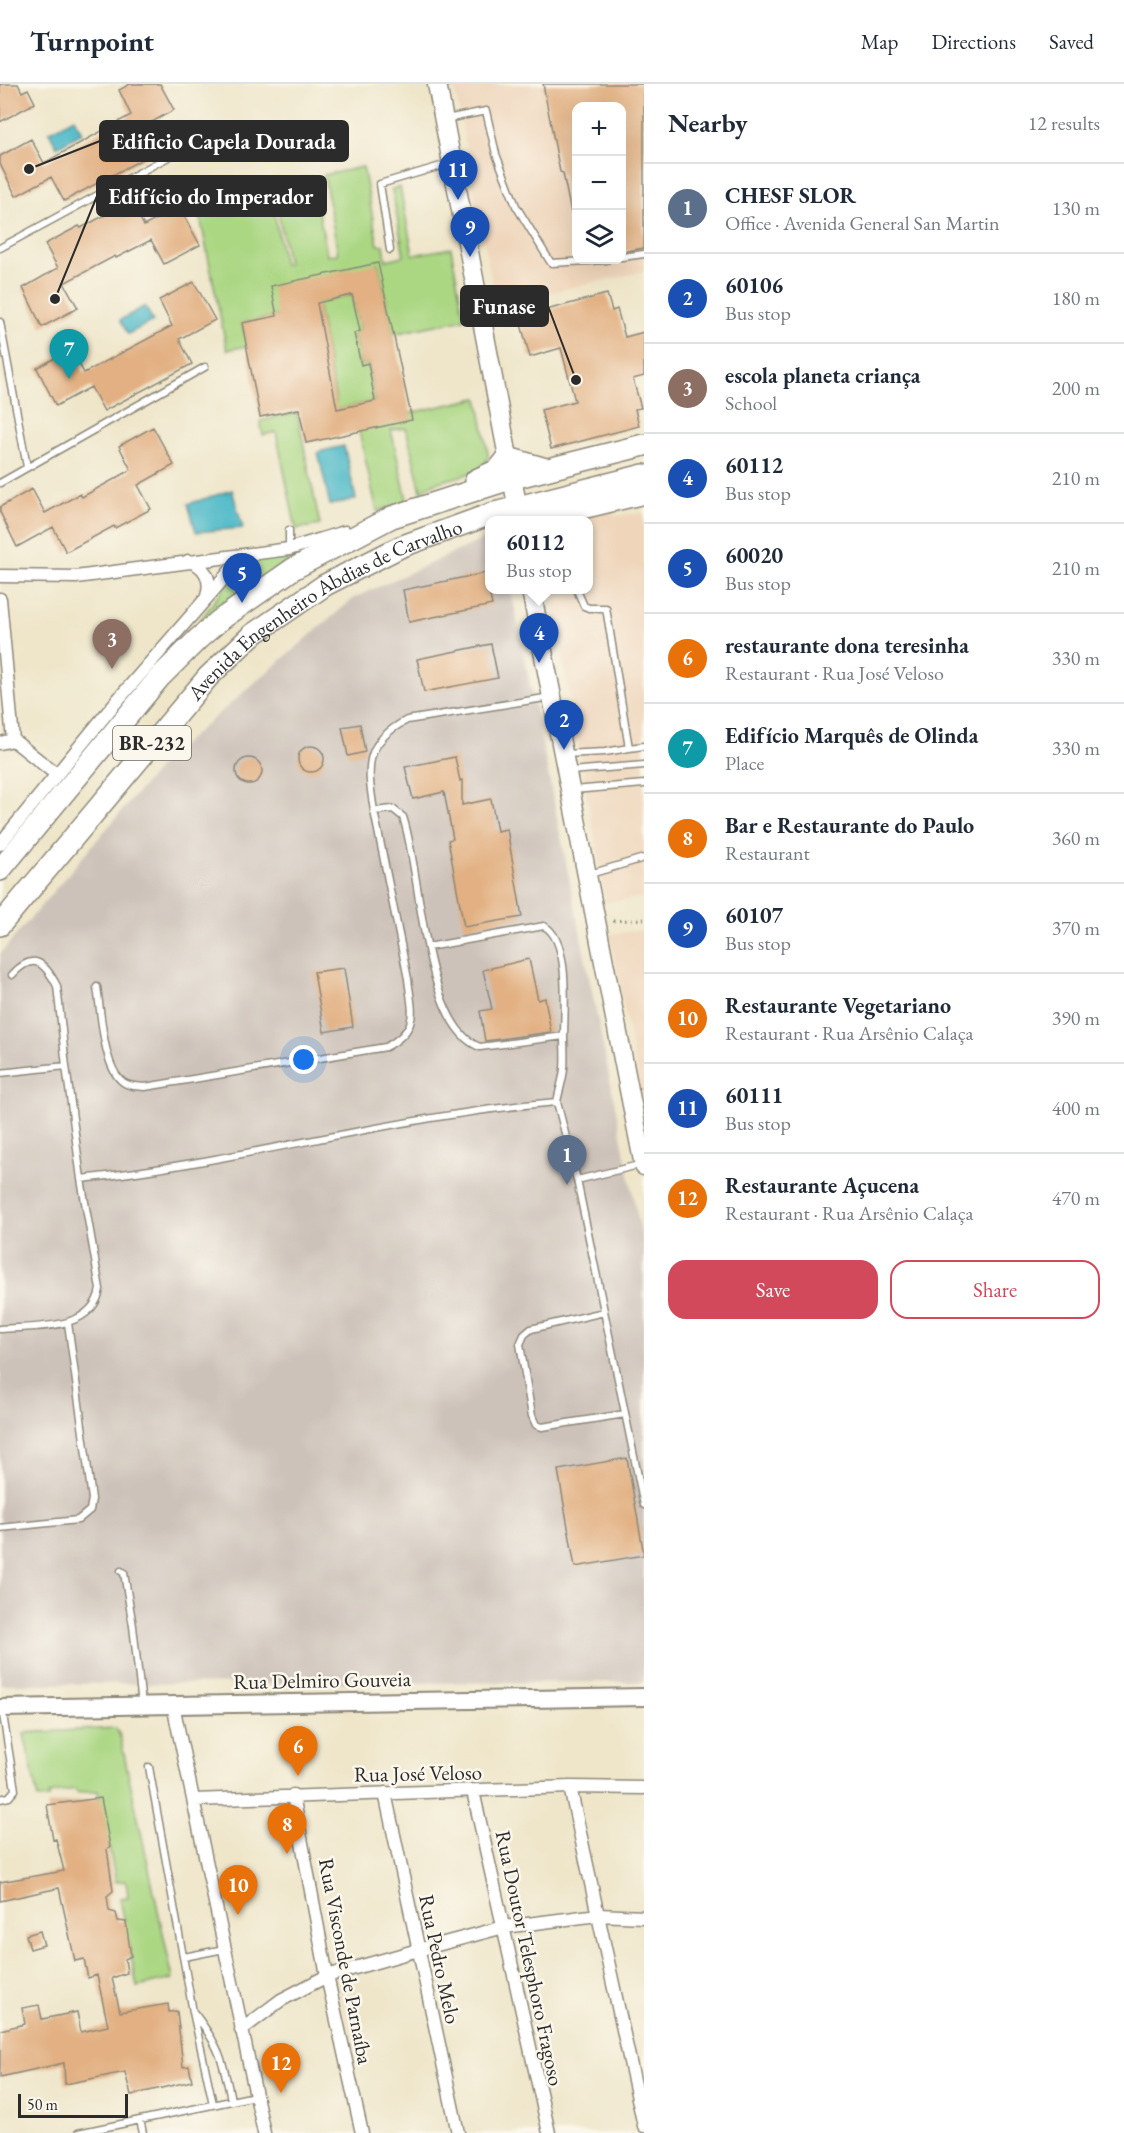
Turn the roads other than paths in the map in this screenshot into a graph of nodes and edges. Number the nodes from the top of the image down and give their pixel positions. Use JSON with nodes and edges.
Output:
{"nodes":[{"id":1,"x":437,"y":84,"type":"edge"},
{"id":2,"x":443,"y":119,"type":"junction"},
{"id":3,"x":168,"y":157,"type":"dead end"},
{"id":4,"x":452,"y":163,"type":"junction"},
{"id":5,"x":0,"y":248,"type":"edge"},
{"id":6,"x":390,"y":250,"type":"dead end"},
{"id":7,"x":644,"y":254,"type":"edge"},
{"id":8,"x":626,"y":256,"type":"edge"},
{"id":9,"x":572,"y":262,"type":"edge"},
{"id":10,"x":0,"y":322,"type":"edge"},
{"id":11,"x":205,"y":367,"type":"dead end"},
{"id":12,"x":644,"y":444,"type":"edge"},
{"id":13,"x":508,"y":458,"type":"junction"},
{"id":14,"x":27,"y":467,"type":"junction"},
{"id":15,"x":548,"y":469,"type":"junction"},
{"id":16,"x":644,"y":475,"type":"edge"},
{"id":17,"x":513,"y":478,"type":"junction"},
{"id":18,"x":0,"y":483,"type":"edge"},
{"id":19,"x":478,"y":484,"type":"junction"},
{"id":20,"x":644,"y":493,"type":"edge"},
{"id":21,"x":413,"y":510,"type":"junction"},
{"id":22,"x":578,"y":513,"type":"edge"},
{"id":23,"x":392,"y":516,"type":"junction"},
{"id":24,"x":527,"y":516,"type":"edge"},
{"id":25,"x":529,"y":516,"type":"edge"},
{"id":26,"x":540,"y":516,"type":"edge"},
{"id":27,"x":482,"y":521,"type":"edge"},
{"id":28,"x":293,"y":542,"type":"junction"},
{"id":29,"x":244,"y":555,"type":"junction"},
{"id":30,"x":320,"y":555,"type":"junction"},
{"id":31,"x":188,"y":561,"type":"junction"},
{"id":32,"x":0,"y":576,"type":"edge"},
{"id":33,"x":325,"y":585,"type":"junction"},
{"id":34,"x":532,"y":594,"type":"edge"},
{"id":35,"x":579,"y":594,"type":"edge"},
{"id":36,"x":207,"y":597,"type":"junction"},
{"id":37,"x":0,"y":599,"type":"edge"},
{"id":38,"x":552,"y":697,"type":"junction"},
{"id":39,"x":6,"y":741,"type":"edge"},
{"id":40,"x":644,"y":746,"type":"edge"},
{"id":41,"x":629,"y":748,"type":"junction"},
{"id":42,"x":565,"y":763,"type":"junction"},
{"id":43,"x":644,"y":765,"type":"edge"},
{"id":44,"x":56,"y":774,"type":"junction"},
{"id":45,"x":644,"y":784,"type":"edge"},
{"id":46,"x":570,"y":790,"type":"junction"},
{"id":47,"x":374,"y":811,"type":"junction"},
{"id":48,"x":0,"y":844,"type":"edge"},
{"id":49,"x":644,"y":858,"type":"edge"},
{"id":50,"x":0,"y":870,"type":"edge"},
{"id":51,"x":587,"y":875,"type":"junction"},
{"id":52,"x":0,"y":925,"type":"edge"},
{"id":53,"x":428,"y":947,"type":"junction"},
{"id":54,"x":12,"y":975,"type":"dead end"},
{"id":55,"x":97,"y":987,"type":"dead end"},
{"id":56,"x":564,"y":1036,"type":"junction"},
{"id":57,"x":66,"y":1066,"type":"junction"},
{"id":58,"x":0,"y":1073,"type":"edge"},
{"id":59,"x":557,"y":1102,"type":"junction"},
{"id":60,"x":644,"y":1165,"type":"edge"},
{"id":61,"x":81,"y":1179,"type":"junction"},
{"id":62,"x":578,"y":1180,"type":"junction"},
{"id":63,"x":604,"y":1312,"type":"junction"},
{"id":64,"x":68,"y":1323,"type":"junction"},
{"id":65,"x":0,"y":1329,"type":"edge"},
{"id":66,"x":625,"y":1413,"type":"junction"},
{"id":67,"x":644,"y":1505,"type":"edge"},
{"id":68,"x":0,"y":1528,"type":"edge"},
{"id":69,"x":121,"y":1571,"type":"dead end"},
{"id":70,"x":644,"y":1697,"type":"edge"},
{"id":71,"x":173,"y":1705,"type":"junction"},
{"id":72,"x":142,"y":1706,"type":"junction"},
{"id":73,"x":1,"y":1708,"type":"edge"},
{"id":74,"x":150,"y":1767,"type":"dead end"},
{"id":75,"x":570,"y":1787,"type":"junction"},
{"id":76,"x":644,"y":1788,"type":"edge"},
{"id":77,"x":473,"y":1791,"type":"junction"},
{"id":78,"x":385,"y":1793,"type":"junction"},
{"id":79,"x":293,"y":1795,"type":"junction"},
{"id":80,"x":0,"y":1799,"type":"edge"},
{"id":81,"x":194,"y":1800,"type":"junction"},
{"id":82,"x":598,"y":1915,"type":"junction"},
{"id":83,"x":644,"y":1917,"type":"edge"},
{"id":84,"x":504,"y":1927,"type":"junction"},
{"id":85,"x":224,"y":1949,"type":"junction"},
{"id":86,"x":418,"y":1950,"type":"junction"},
{"id":87,"x":184,"y":1957,"type":"junction"},
{"id":88,"x":327,"y":1976,"type":"junction"},
{"id":89,"x":193,"y":2012,"type":"junction"},
{"id":90,"x":241,"y":2030,"type":"junction"},
{"id":91,"x":255,"y":2096,"type":"junction"},
{"id":92,"x":231,"y":2100,"type":"junction"},
{"id":93,"x":213,"y":2104,"type":"junction"},
{"id":94,"x":140,"y":2120,"type":"junction"},
{"id":95,"x":644,"y":2126,"type":"edge"},
{"id":96,"x":261,"y":2132,"type":"edge"},
{"id":97,"x":78,"y":2133,"type":"edge"},
{"id":98,"x":142,"y":2133,"type":"edge"},
{"id":99,"x":362,"y":2133,"type":"edge"},
{"id":100,"x":458,"y":2133,"type":"edge"},
{"id":101,"x":549,"y":2133,"type":"edge"}],
"edges":[{"from":1,"to":2,"type":"main road"},
{"from":2,"to":4,"type":"main road"},
{"from":2,"to":9,"type":"lane"},
{"from":3,"to":5,"type":"lane"},
{"from":4,"to":6,"type":"lane"},
{"from":4,"to":13,"type":"main road"},
{"from":7,"to":8,"type":"lane"},
{"from":10,"to":14,"type":"lane"},
{"from":11,"to":14,"type":"lane"},
{"from":12,"to":15,"type":"highway","name":"Avenida Engenheiro Abdias de Carvalho","number":"BR-232"},
{"from":13,"to":15,"type":"highway"},
{"from":13,"to":17,"type":"main road"},
{"from":13,"to":19,"type":"highway"},
{"from":14,"to":18,"type":"lane"},
{"from":15,"to":17,"type":"highway","name":"Avenida Engenheiro Abdias de Carvalho","number":"BR-232"},
{"from":16,"to":25,"type":"highway","name":"Avenida Engenheiro Abdias de Carvalho","number":"BR-232"},
{"from":17,"to":19,"type":"highway","name":"Avenida Engenheiro Abdias de Carvalho","number":"BR-232"},
{"from":17,"to":24,"type":"main road"},
{"from":19,"to":21,"type":"highway","name":"Avenida Engenheiro Abdias de Carvalho","number":"BR-232"},
{"from":20,"to":22,"type":"highway"},
{"from":21,"to":23,"type":"highway","name":"Avenida Engenheiro Abdias de Carvalho","number":"BR-232"},
{"from":21,"to":33,"type":"highway"},
{"from":22,"to":26,"type":"highway"},
{"from":23,"to":28,"type":"street"},
{"from":23,"to":30,"type":"highway","name":"Avenida Engenheiro Abdias de Carvalho","number":"BR-232"},
{"from":27,"to":33,"type":"highway","name":"Avenida Engenheiro Abdias de Carvalho","number":"BR-232"},
{"from":28,"to":29,"type":"street"},
{"from":28,"to":30,"type":"highway"},
{"from":29,"to":31,"type":"street"},
{"from":29,"to":36,"type":"street"},
{"from":30,"to":33,"type":"highway"},
{"from":30,"to":50,"type":"highway","name":"Avenida Engenheiro Abdias de Carvalho","number":"BR-232"},
{"from":31,"to":32,"type":"street"},
{"from":31,"to":36,"type":"street"},
{"from":33,"to":52,"type":"highway","name":"Avenida Engenheiro Abdias de Carvalho","number":"BR-232"},
{"from":34,"to":38,"type":"main road"},
{"from":35,"to":41,"type":"lane"},
{"from":36,"to":44,"type":"street"},
{"from":37,"to":39,"type":"street"},
{"from":38,"to":42,"type":"main road"},
{"from":38,"to":47,"type":"lane"},
{"from":39,"to":44,"type":"street"},
{"from":40,"to":41,"type":"lane"},
{"from":41,"to":42,"type":"lane"},
{"from":42,"to":43,"type":"lane"},
{"from":42,"to":46,"type":"main road"},
{"from":44,"to":48,"type":"street"},
{"from":45,"to":46,"type":"lane"},
{"from":46,"to":51,"type":"main road"},
{"from":47,"to":53,"type":"lane"},
{"from":47,"to":55,"type":"lane"},
{"from":49,"to":51,"type":"lane"},
{"from":51,"to":60,"type":"main road"},
{"from":53,"to":56,"type":"lane"},
{"from":53,"to":56,"type":"lane"},
{"from":54,"to":57,"type":"lane"},
{"from":56,"to":59,"type":"lane"},
{"from":57,"to":58,"type":"lane"},
{"from":57,"to":61,"type":"lane"},
{"from":59,"to":61,"type":"lane"},
{"from":59,"to":62,"type":"lane"},
{"from":60,"to":62,"type":"lane"},
{"from":61,"to":64,"type":"lane"},
{"from":62,"to":63,"type":"lane"},
{"from":63,"to":66,"type":"lane"},
{"from":63,"to":66,"type":"lane"},
{"from":64,"to":65,"type":"lane"},
{"from":64,"to":68,"type":"lane"},
{"from":66,"to":67,"type":"lane"},
{"from":69,"to":72,"type":"lane"},
{"from":70,"to":71,"type":"street","name":"Rua Delmiro Gouveia"},
{"from":71,"to":72,"type":"street","name":"Rua Delmiro Gouveia"},
{"from":71,"to":81,"type":"street"},
{"from":72,"to":73,"type":"street","name":"Rua Delmiro Gouveia"},
{"from":73,"to":80,"type":"lane"},
{"from":74,"to":87,"type":"lane"},
{"from":75,"to":76,"type":"street","name":"Rua José Veloso"},
{"from":75,"to":77,"type":"street","name":"Rua José Veloso"},
{"from":75,"to":82,"type":"street"},
{"from":77,"to":78,"type":"street","name":"Rua José Veloso"},
{"from":77,"to":84,"type":"street","name":"Rua Doutor Telesphoro Fragoso"},
{"from":78,"to":79,"type":"street","name":"Rua José Veloso"},
{"from":78,"to":86,"type":"street","name":"Rua Pedro Melo"},
{"from":79,"to":81,"type":"street","name":"Rua José Veloso"},
{"from":79,"to":88,"type":"street","name":"Rua Visconde de Parnaíba"},
{"from":81,"to":85,"type":"street"},
{"from":82,"to":83,"type":"street"},
{"from":82,"to":84,"type":"street"},
{"from":82,"to":95,"type":"street"},
{"from":84,"to":86,"type":"street"},
{"from":84,"to":101,"type":"street","name":"Rua Doutor Telesphoro Fragoso"},
{"from":85,"to":87,"type":"lane"},
{"from":85,"to":90,"type":"street"},
{"from":86,"to":88,"type":"street"},
{"from":86,"to":100,"type":"street","name":"Rua Pedro Melo"},
{"from":87,"to":89,"type":"lane"},
{"from":88,"to":90,"type":"street"},
{"from":88,"to":99,"type":"street","name":"Rua Visconde de Parnaíba"},
{"from":89,"to":92,"type":"lane"},
{"from":89,"to":93,"type":"lane"},
{"from":90,"to":91,"type":"street"},
{"from":91,"to":92,"type":"lane"},
{"from":91,"to":96,"type":"street"},
{"from":92,"to":93,"type":"lane"},
{"from":93,"to":94,"type":"lane"},
{"from":94,"to":97,"type":"lane"},
{"from":94,"to":98,"type":"lane"}]}
